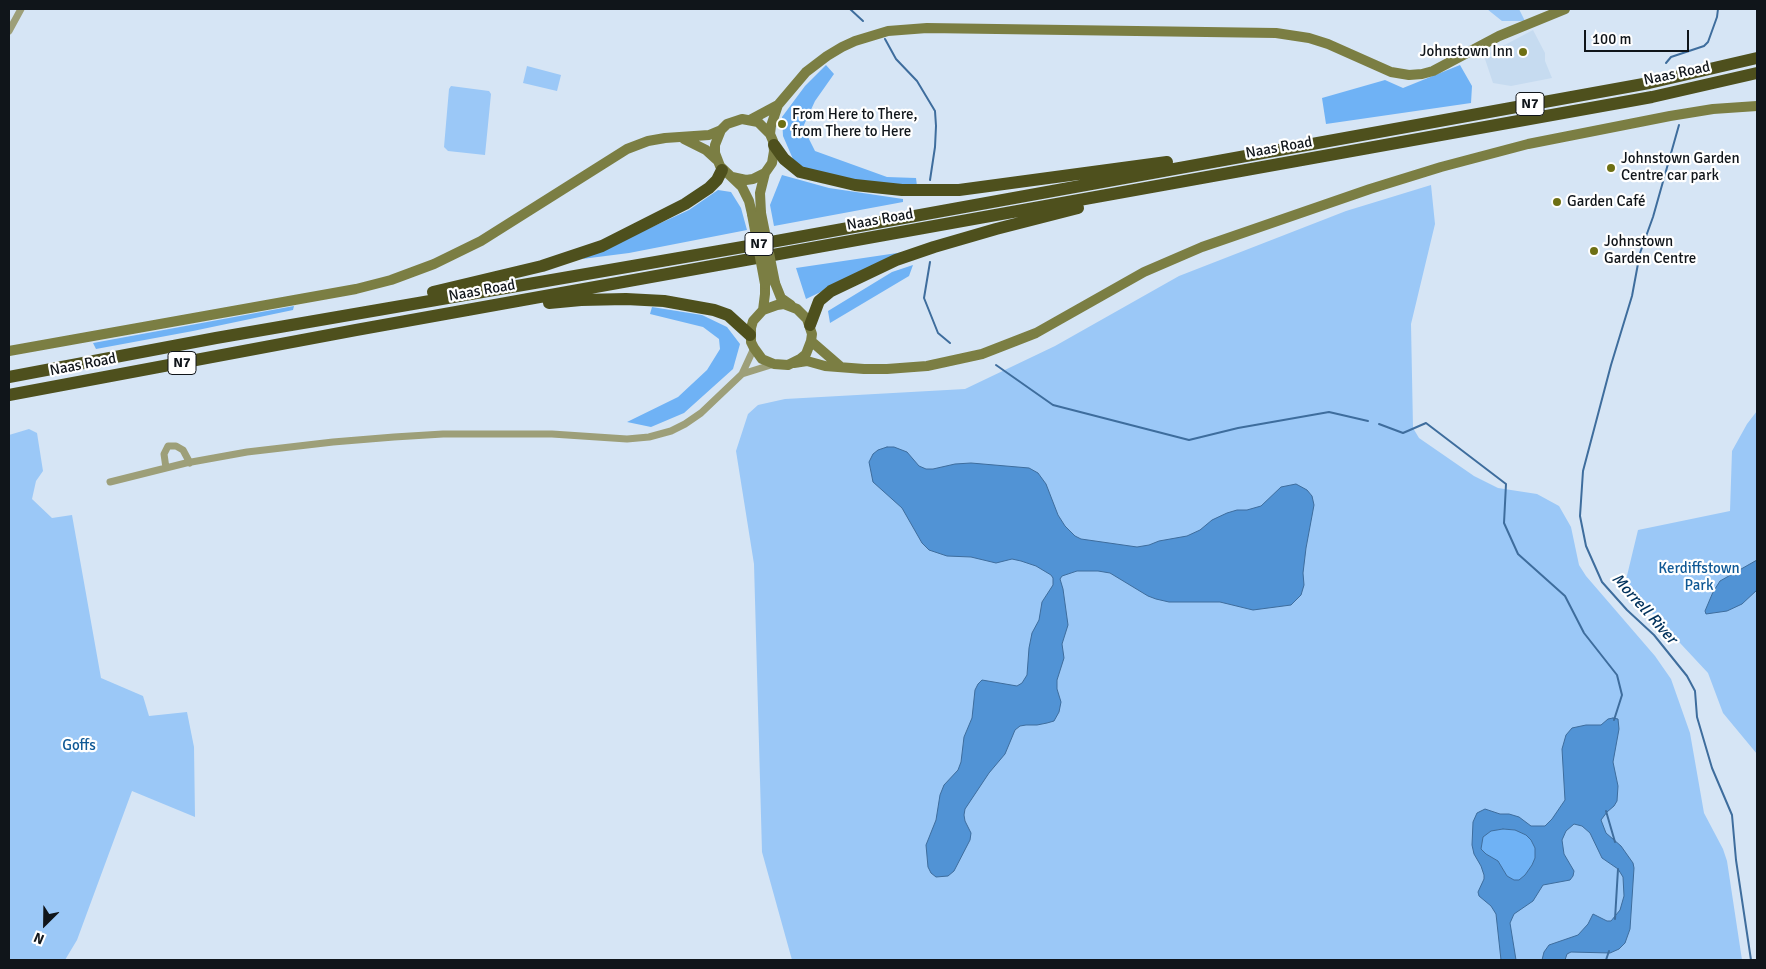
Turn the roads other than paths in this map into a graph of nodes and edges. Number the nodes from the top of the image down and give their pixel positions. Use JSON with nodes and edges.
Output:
{"nodes":[{"id":1,"x":21,"y":9,"type":"edge"},
{"id":2,"x":1565,"y":9,"type":"edge"},
{"id":3,"x":9,"y":30,"type":"edge"},
{"id":4,"x":1757,"y":58,"type":"edge"},
{"id":5,"x":1757,"y":73,"type":"edge"},
{"id":6,"x":778,"y":105,"type":"junction"},
{"id":7,"x":1757,"y":106,"type":"edge"},
{"id":8,"x":750,"y":120,"type":"junction"},
{"id":9,"x":721,"y":130,"type":"junction"},
{"id":10,"x":680,"y":138,"type":"junction"},
{"id":11,"x":772,"y":139,"type":"junction"},
{"id":12,"x":1301,"y":146,"type":"junction"},
{"id":13,"x":1305,"y":160,"type":"junction"},
{"id":14,"x":724,"y":169,"type":"junction"},
{"id":15,"x":765,"y":173,"type":"junction"},
{"id":16,"x":756,"y":214,"type":"junction"},
{"id":17,"x":770,"y":284,"type":"junction"},
{"id":18,"x":792,"y":306,"type":"junction"},
{"id":19,"x":763,"y":310,"type":"junction"},
{"id":20,"x":810,"y":325,"type":"junction"},
{"id":21,"x":356,"y":330,"type":"junction"},
{"id":22,"x":750,"y":335,"type":"junction"},
{"id":23,"x":216,"y":338,"type":"junction"},
{"id":24,"x":811,"y":341,"type":"junction"},
{"id":25,"x":754,"y":348,"type":"junction"},
{"id":26,"x":9,"y":351,"type":"edge"},
{"id":27,"x":794,"y":363,"type":"junction"},
{"id":28,"x":774,"y":364,"type":"junction"},
{"id":29,"x":842,"y":368,"type":"junction"},
{"id":30,"x":742,"y":374,"type":"junction"},
{"id":31,"x":9,"y":377,"type":"edge"},
{"id":32,"x":9,"y":395,"type":"edge"},
{"id":33,"x":190,"y":463,"type":"junction"},
{"id":34,"x":166,"y":468,"type":"junction"},
{"id":35,"x":110,"y":482,"type":"dead end"}],
"edges":[{"from":1,"to":3,"type":"street"},
{"from":2,"to":6,"type":"street"},
{"from":4,"to":12,"type":"highway","name":"Naas Road","number":"N7"},
{"from":5,"to":13,"type":"highway","name":"Naas Road","number":"N7"},
{"from":6,"to":8,"type":"street"},
{"from":6,"to":11,"type":"street"},
{"from":7,"to":29,"type":"street"},
{"from":8,"to":9,"type":"street"},
{"from":8,"to":11,"type":"street"},
{"from":9,"to":10,"type":"street"},
{"from":9,"to":14,"type":"street"},
{"from":10,"to":14,"type":"street"},
{"from":10,"to":26,"type":"street"},
{"from":11,"to":12,"type":"highway","number":"N7"},
{"from":11,"to":15,"type":"street"},
{"from":12,"to":23,"type":"highway","name":"Naas Road","number":"N7"},
{"from":13,"to":20,"type":"highway","number":"N7"},
{"from":13,"to":21,"type":"highway","name":"Naas Road","number":"N7"},
{"from":14,"to":15,"type":"street"},
{"from":14,"to":16,"type":"street"},
{"from":14,"to":23,"type":"highway","number":"N7"},
{"from":15,"to":16,"type":"street"},
{"from":16,"to":17,"type":"street","bridge":true},
{"from":17,"to":18,"type":"street"},
{"from":17,"to":19,"type":"street"},
{"from":18,"to":19,"type":"street"},
{"from":18,"to":20,"type":"street"},
{"from":19,"to":22,"type":"street"},
{"from":20,"to":24,"type":"street"},
{"from":21,"to":22,"type":"highway","number":"N7"},
{"from":21,"to":32,"type":"highway","name":"Naas Road","number":"N7"},
{"from":22,"to":25,"type":"street"},
{"from":23,"to":31,"type":"highway","name":"Naas Road","number":"N7"},
{"from":24,"to":27,"type":"street"},
{"from":24,"to":29,"type":"street"},
{"from":25,"to":28,"type":"street"},
{"from":25,"to":30,"type":"street"},
{"from":27,"to":28,"type":"street"},
{"from":27,"to":29,"type":"street"},
{"from":28,"to":30,"type":"street"},
{"from":30,"to":33,"type":"street"},
{"from":33,"to":34,"type":"street"},
{"from":33,"to":34,"type":"street"},
{"from":34,"to":35,"type":"street"}]}
